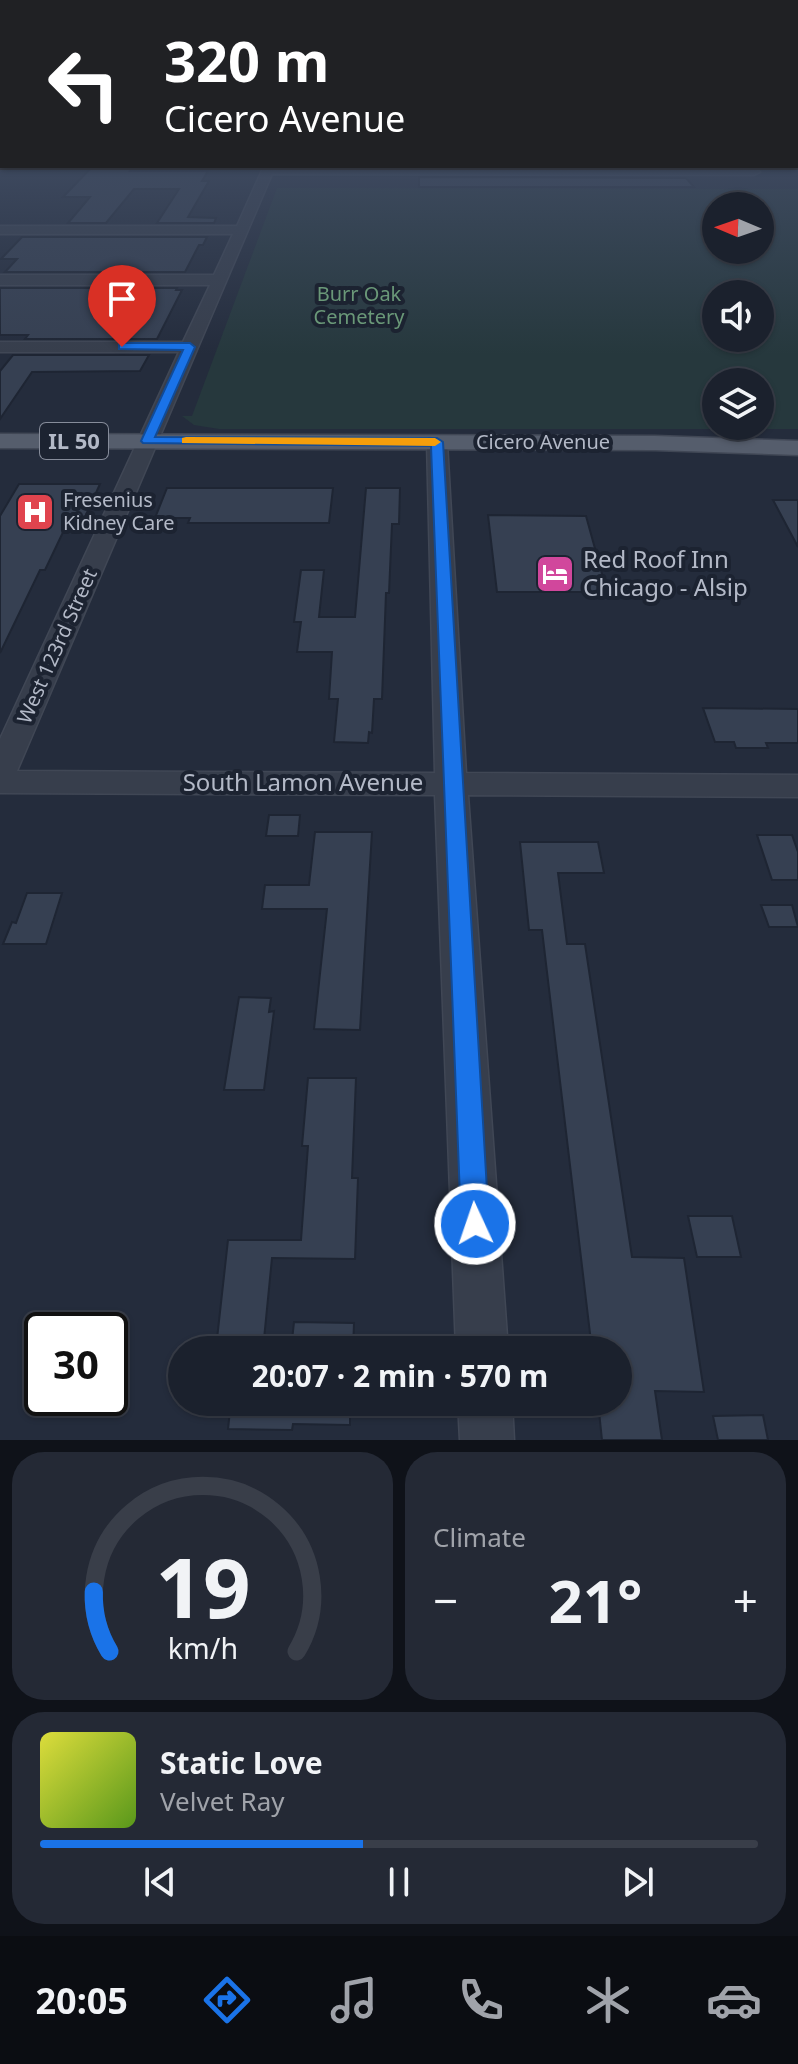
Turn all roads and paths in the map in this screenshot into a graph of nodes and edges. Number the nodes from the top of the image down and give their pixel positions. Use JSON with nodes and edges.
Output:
{"nodes":[{"id":1,"x":245,"y":220,"type":"edge"},
{"id":2,"x":0,"y":230,"type":"edge"},
{"id":3,"x":241,"y":230,"type":"junction"},
{"id":4,"x":0,"y":280,"type":"edge"},
{"id":5,"x":219,"y":280,"type":"junction"},
{"id":6,"x":0,"y":347,"type":"edge"},
{"id":7,"x":190,"y":347,"type":"junction"},
{"id":8,"x":798,"y":438,"type":"edge"},
{"id":9,"x":0,"y":441,"type":"edge"},
{"id":10,"x":148,"y":441,"type":"junction"},
{"id":11,"x":437,"y":442,"type":"junction"},
{"id":12,"x":655,"y":443,"type":"junction"},
{"id":13,"x":798,"y":448,"type":"edge"},
{"id":14,"x":0,"y":774,"type":"edge"},
{"id":15,"x":0,"y":782,"type":"edge"},
{"id":16,"x":451,"y":784,"type":"junction"},
{"id":17,"x":798,"y":786,"type":"edge"},
{"id":18,"x":481,"y":1336,"type":"edge"},
{"id":19,"x":486,"y":1416,"type":"edge"},
{"id":20,"x":487,"y":1440,"type":"edge"}],
"edges":[{"from":1,"to":3,"type":"street","name":"West 123rd Street"},
{"from":2,"to":3,"type":"street"},
{"from":3,"to":5,"type":"street","name":"West 123rd Street"},
{"from":4,"to":5,"type":"street"},
{"from":5,"to":7,"type":"street","name":"West 123rd Street"},
{"from":6,"to":7,"type":"street"},
{"from":7,"to":10,"type":"street","name":"West 123rd Street"},
{"from":8,"to":12,"type":"main road","name":"Cicero Avenue","number":"IL 50"},
{"from":9,"to":10,"type":"main road","name":"Cicero Avenue","number":"IL 50"},
{"from":10,"to":11,"type":"main road","name":"Cicero Avenue","number":"IL 50"},
{"from":10,"to":14,"type":"street","name":"West 123rd Street"},
{"from":11,"to":12,"type":"main road","name":"Cicero Avenue","number":"IL 50"},
{"from":11,"to":16,"type":"street"},
{"from":12,"to":13,"type":"main road","name":"Cicero Avenue","number":"IL 50"},
{"from":15,"to":16,"type":"street","name":"South Lamon Avenue"},
{"from":16,"to":17,"type":"street","name":"South Lamon Avenue"},
{"from":16,"to":18,"type":"street"},
{"from":19,"to":20,"type":"street"}]}
